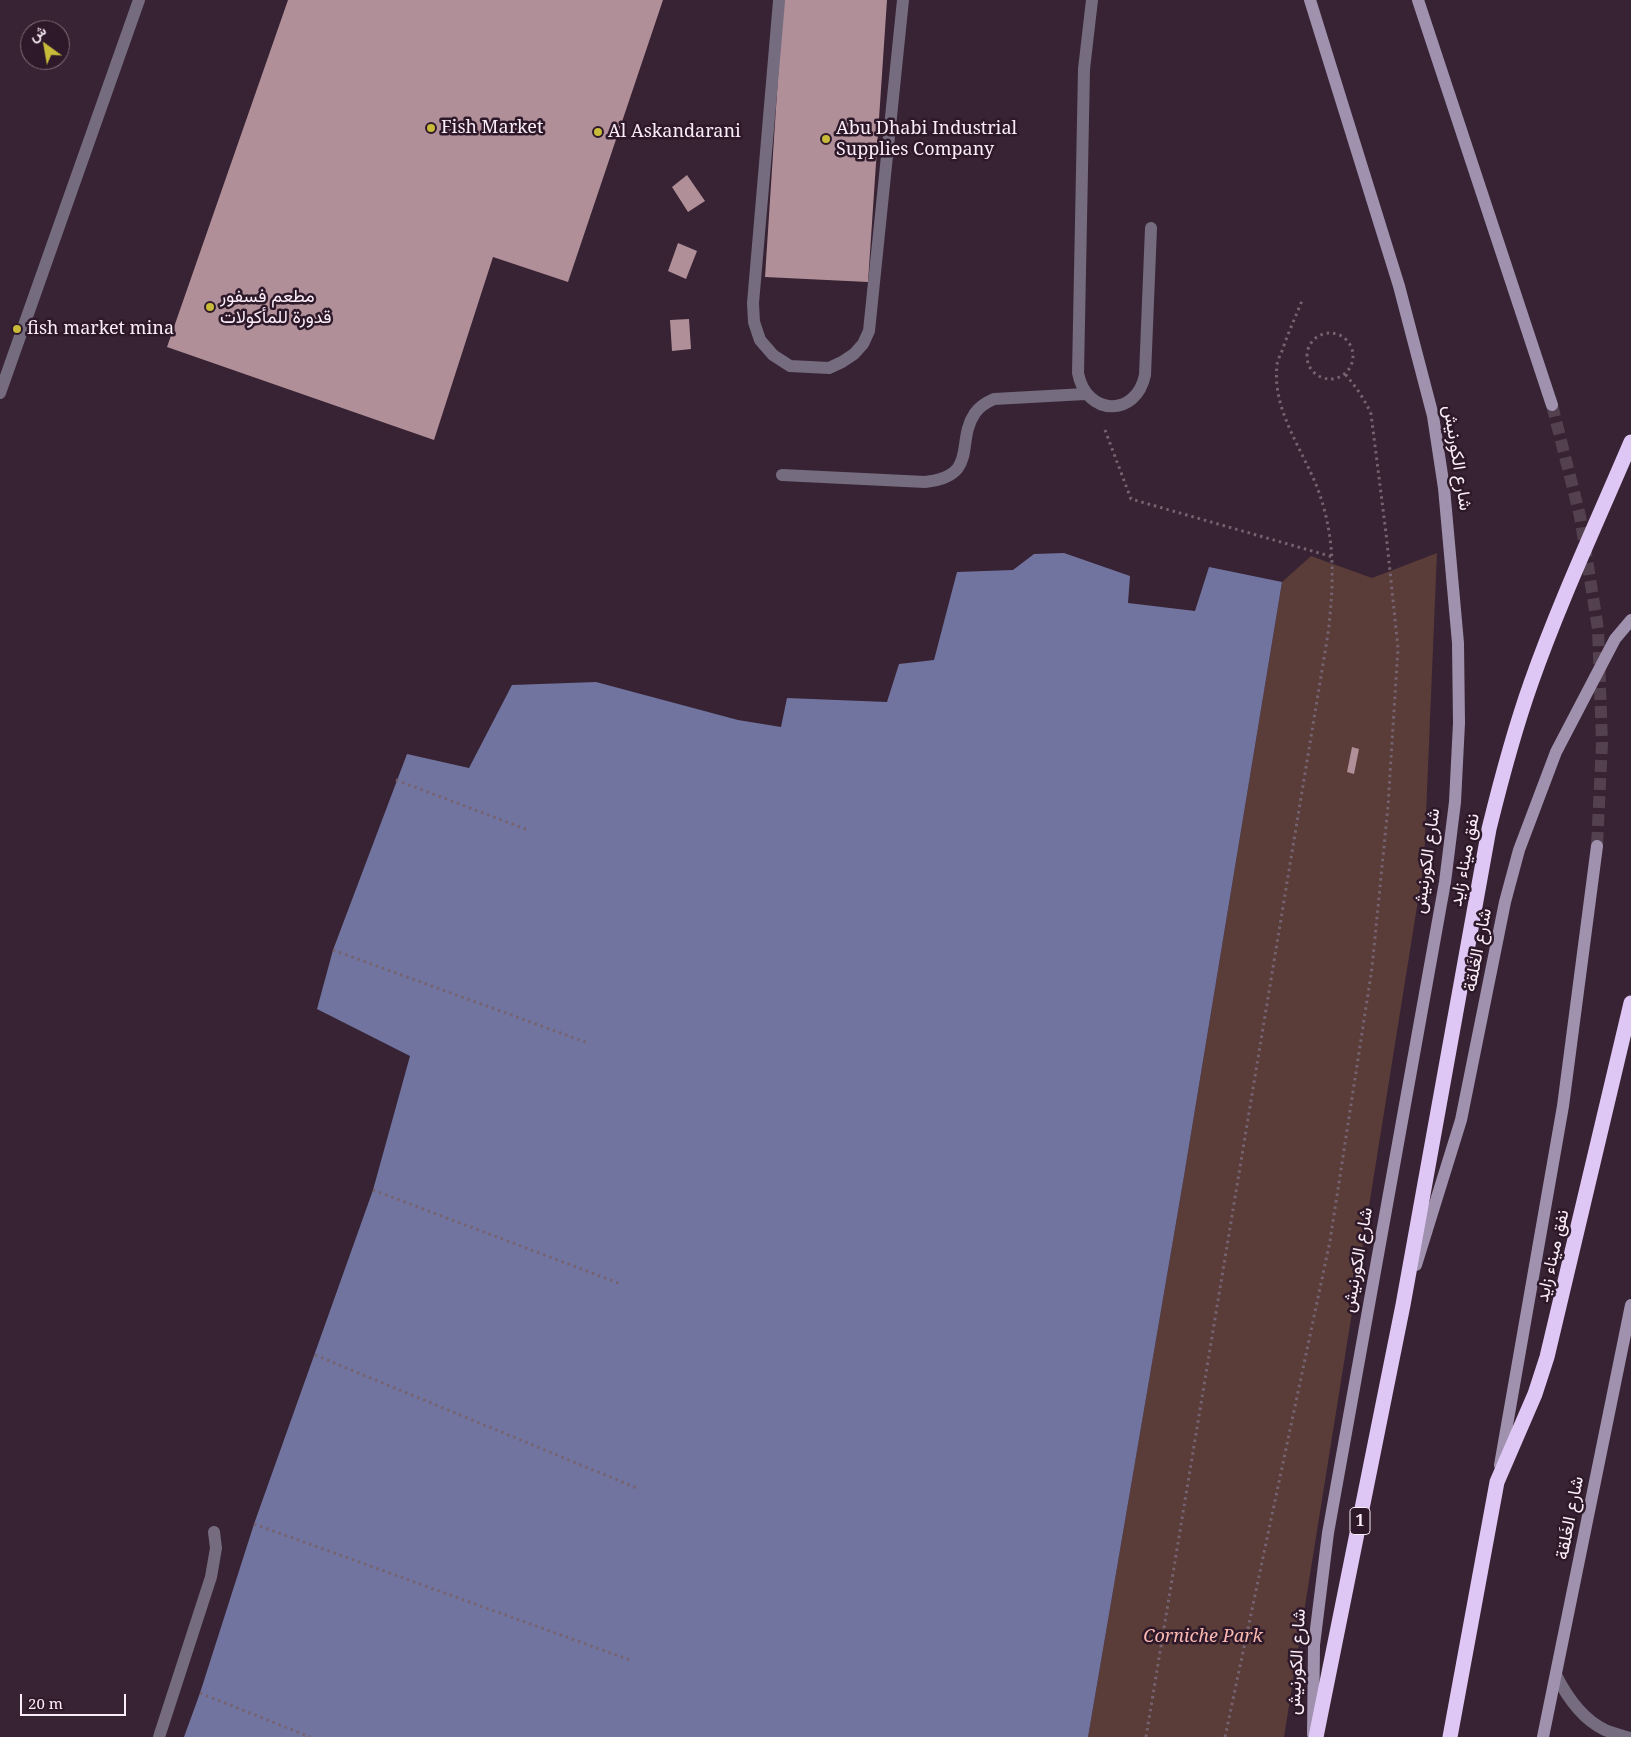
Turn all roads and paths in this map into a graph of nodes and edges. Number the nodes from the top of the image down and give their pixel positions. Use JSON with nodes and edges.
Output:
{"nodes":[{"id":1,"x":138,"y":0,"type":"edge"},
{"id":2,"x":903,"y":0,"type":"edge"},
{"id":3,"x":1092,"y":0,"type":"edge"},
{"id":4,"x":1310,"y":0,"type":"edge"},
{"id":5,"x":1418,"y":0,"type":"edge"},
{"id":6,"x":779,"y":1,"type":"dead end"},
{"id":7,"x":1151,"y":228,"type":"dead end"},
{"id":8,"x":1303,"y":298,"type":"dead end"},
{"id":9,"x":1345,"y":374,"type":"junction"},
{"id":10,"x":0,"y":393,"type":"edge"},
{"id":11,"x":1090,"y":398,"type":"junction"},
{"id":12,"x":1552,"y":405,"type":"tunnel mouth"},
{"id":13,"x":1631,"y":442,"type":"edge"},
{"id":14,"x":782,"y":475,"type":"dead end"},
{"id":15,"x":1333,"y":557,"type":"junction"},
{"id":16,"x":1631,"y":620,"type":"edge"},
{"id":17,"x":396,"y":780,"type":"dead end"},
{"id":18,"x":528,"y":830,"type":"dead end"},
{"id":19,"x":1597,"y":846,"type":"tunnel mouth"},
{"id":20,"x":333,"y":950,"type":"dead end"},
{"id":21,"x":1631,"y":1004,"type":"edge"},
{"id":22,"x":588,"y":1043,"type":"dead end"},
{"id":23,"x":372,"y":1190,"type":"dead end"},
{"id":24,"x":621,"y":1284,"type":"dead end"},
{"id":25,"x":1403,"y":1305,"type":"junction"},
{"id":26,"x":1631,"y":1305,"type":"edge"},
{"id":27,"x":315,"y":1355,"type":"dead end"},
{"id":28,"x":1497,"y":1482,"type":"junction"},
{"id":29,"x":639,"y":1489,"type":"dead end"},
{"id":30,"x":254,"y":1524,"type":"dead end"},
{"id":31,"x":214,"y":1532,"type":"dead end"},
{"id":32,"x":630,"y":1660,"type":"dead end"},
{"id":33,"x":1556,"y":1675,"type":"junction"},
{"id":34,"x":200,"y":1694,"type":"dead end"},
{"id":35,"x":159,"y":1737,"type":"edge"},
{"id":36,"x":310,"y":1737,"type":"edge"},
{"id":37,"x":1146,"y":1737,"type":"edge"},
{"id":38,"x":1225,"y":1737,"type":"edge"},
{"id":39,"x":1315,"y":1737,"type":"edge"},
{"id":40,"x":1450,"y":1737,"type":"edge"},
{"id":41,"x":1543,"y":1737,"type":"edge"},
{"id":42,"x":1627,"y":1737,"type":"edge"}],
"edges":[{"from":1,"to":10,"type":"street"},
{"from":2,"to":6,"type":"street"},
{"from":3,"to":11,"type":"street"},
{"from":4,"to":39,"type":"street","name":"شارع الكورنيش"},
{"from":5,"to":12,"type":"street"},
{"from":7,"to":11,"type":"street"},
{"from":8,"to":15,"type":"path"},
{"from":9,"to":9,"type":"path"},
{"from":9,"to":38,"type":"path"},
{"from":11,"to":14,"type":"street"},
{"from":11,"to":15,"type":"path"},
{"from":13,"to":25,"type":"highway","name":"نفق ميناء زايد"},
{"from":15,"to":37,"type":"path"},
{"from":16,"to":25,"type":"street","name":"شارع الغَلقة"},
{"from":17,"to":18,"type":"path"},
{"from":19,"to":28,"type":"street"},
{"from":20,"to":22,"type":"path"},
{"from":21,"to":28,"type":"highway","name":"نفق ميناء زايد"},
{"from":23,"to":24,"type":"path"},
{"from":25,"to":39,"type":"highway","name":"شارع الكورنيش","number":"1"},
{"from":26,"to":33,"type":"street","name":"شارع الغَلقة"},
{"from":27,"to":29,"type":"path"},
{"from":28,"to":40,"type":"highway"},
{"from":30,"to":32,"type":"path"},
{"from":31,"to":35,"type":"street"},
{"from":33,"to":41,"type":"street","name":"شارع الغَلقة"},
{"from":33,"to":42,"type":"street"},
{"from":34,"to":36,"type":"path"}]}
